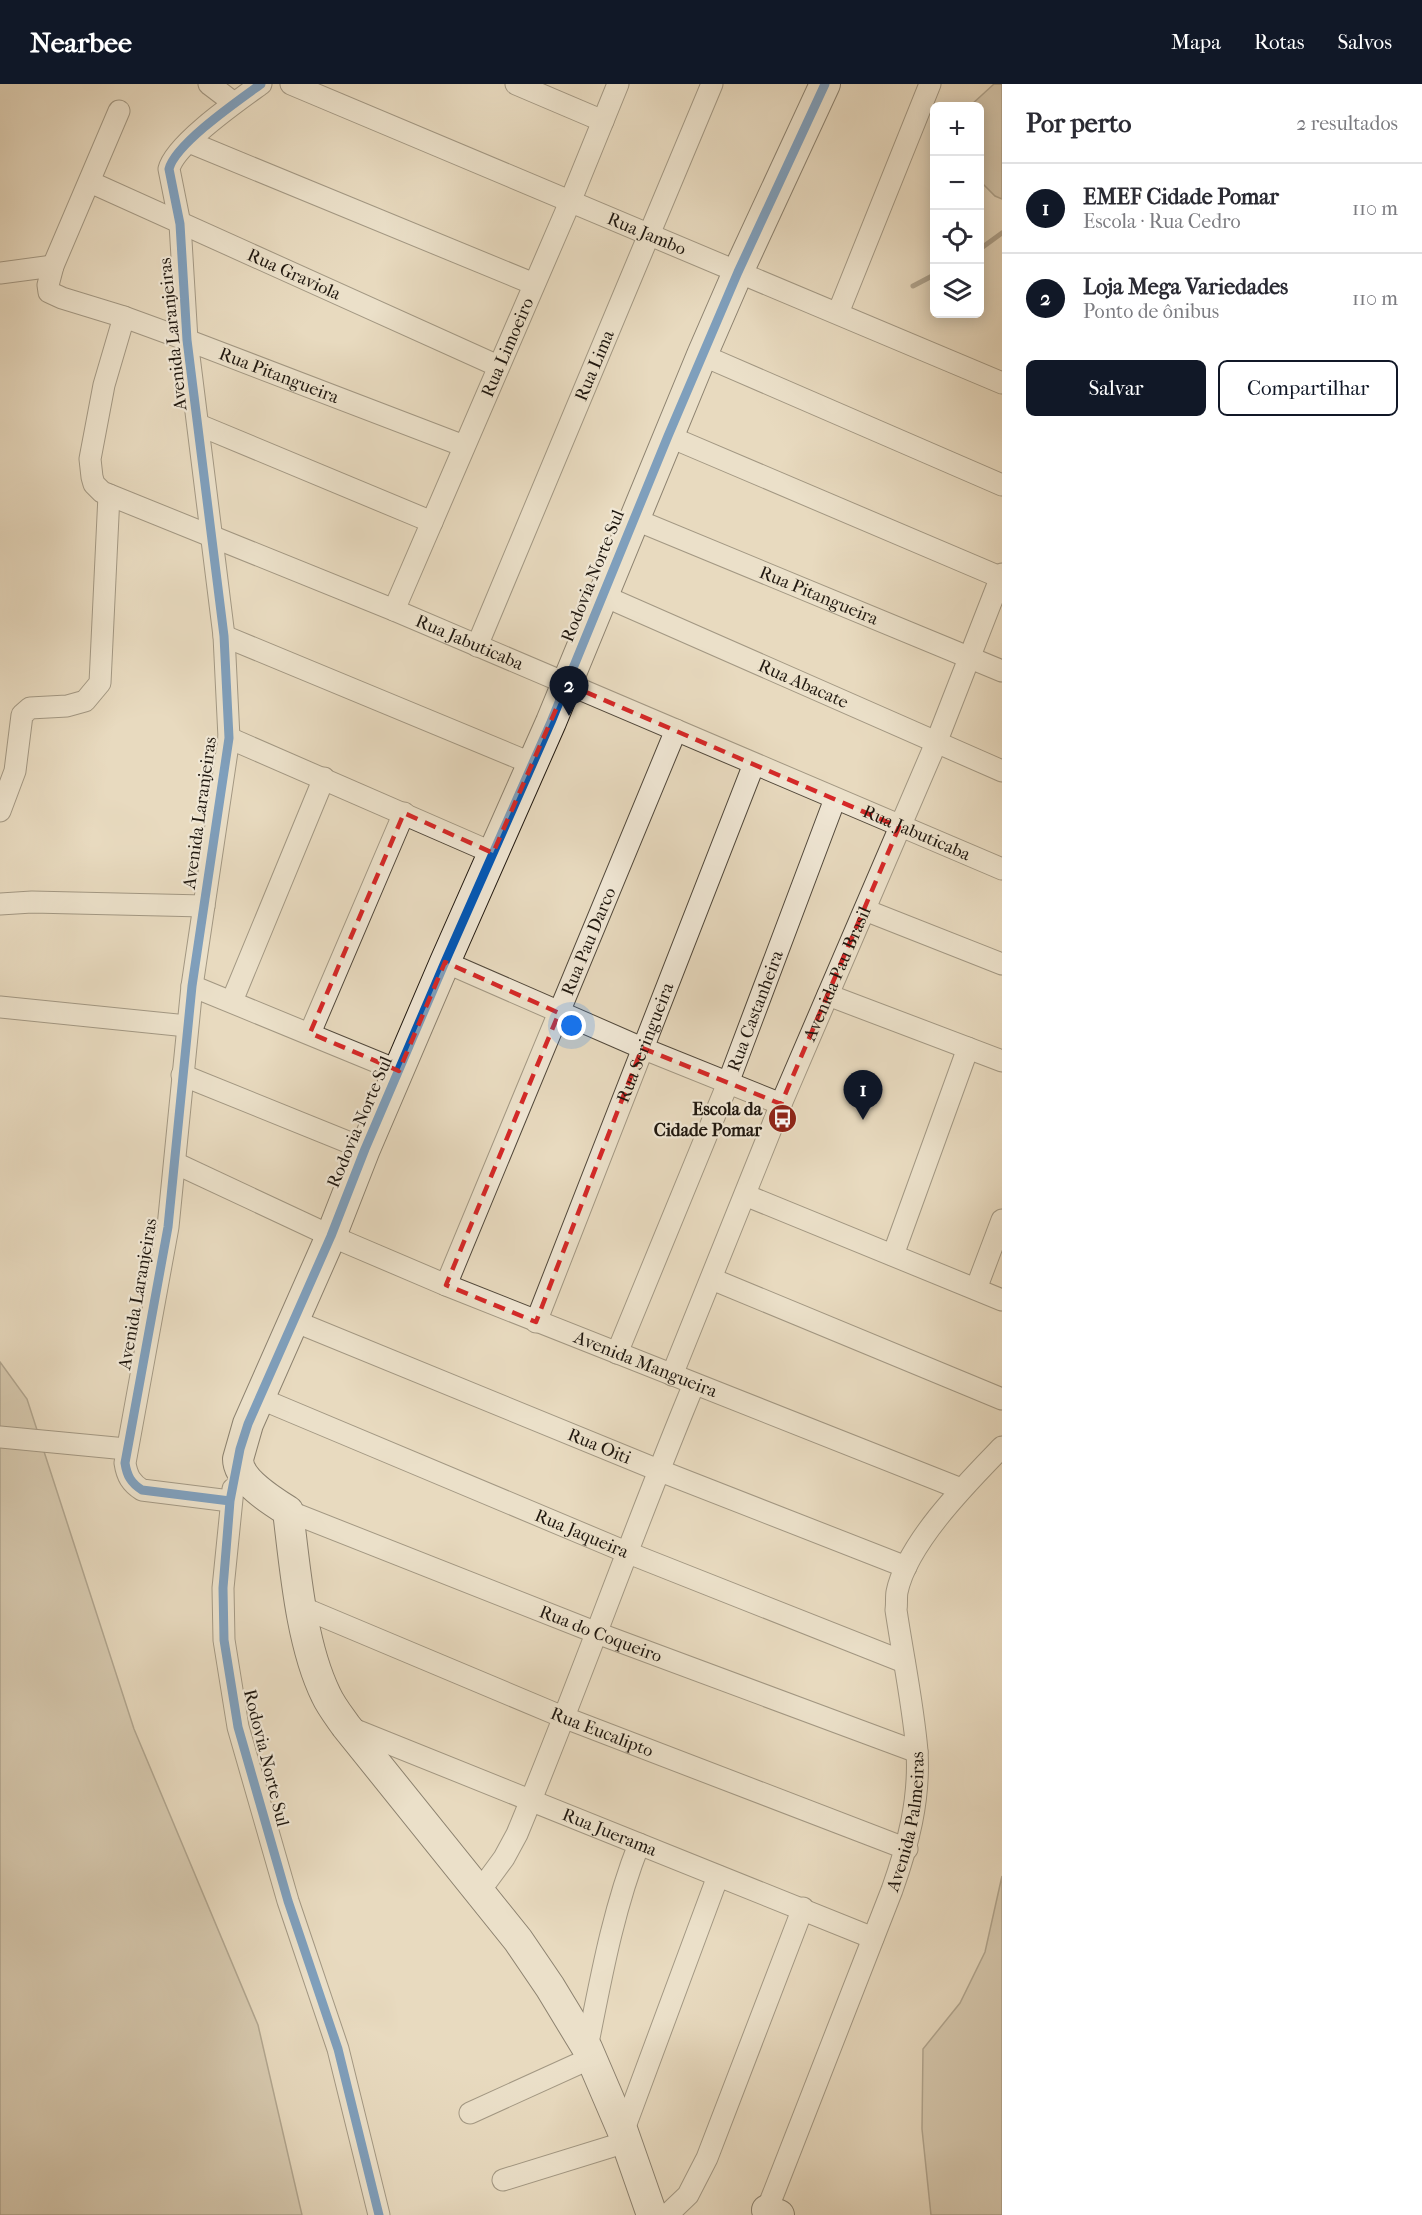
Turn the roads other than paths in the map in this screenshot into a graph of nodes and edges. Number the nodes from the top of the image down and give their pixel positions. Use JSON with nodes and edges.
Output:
{"nodes":[{"id":1,"x":209,"y":84,"type":"edge"},
{"id":2,"x":261,"y":84,"type":"edge"},
{"id":3,"x":291,"y":84,"type":"edge"},
{"id":4,"x":516,"y":84,"type":"edge"},
{"id":5,"x":618,"y":84,"type":"edge"},
{"id":6,"x":712,"y":84,"type":"edge"},
{"id":7,"x":825,"y":84,"type":"edge"},
{"id":8,"x":930,"y":84,"type":"edge"},
{"id":9,"x":234,"y":103,"type":"junction"},
{"id":10,"x":119,"y":111,"type":"dead end"},
{"id":11,"x":603,"y":121,"type":"junction"},
{"id":12,"x":189,"y":142,"type":"junction"},
{"id":13,"x":90,"y":182,"type":"junction"},
{"id":14,"x":570,"y":202,"type":"junction"},
{"id":15,"x":180,"y":224,"type":"junction"},
{"id":16,"x":649,"y":234,"type":"junction"},
{"id":17,"x":53,"y":266,"type":"junction"},
{"id":18,"x":738,"y":272,"type":"junction"},
{"id":19,"x":0,"y":273,"type":"edge"},
{"id":20,"x":534,"y":284,"type":"junction"},
{"id":21,"x":838,"y":314,"type":"junction"},
{"id":22,"x":124,"y":317,"type":"junction"},
{"id":23,"x":187,"y":340,"type":"junction"},
{"id":24,"x":702,"y":355,"type":"junction"},
{"id":25,"x":498,"y":366,"type":"junction"},
{"id":26,"x":1002,"y":383,"type":"edge"},
{"id":27,"x":199,"y":425,"type":"junction"},
{"id":28,"x":668,"y":436,"type":"junction"},
{"id":29,"x":464,"y":446,"type":"junction"},
{"id":30,"x":1002,"y":485,"type":"edge"},
{"id":31,"x":106,"y":494,"type":"junction"},
{"id":32,"x":634,"y":519,"type":"junction"},
{"id":33,"x":432,"y":522,"type":"junction"},
{"id":34,"x":213,"y":536,"type":"junction"},
{"id":35,"x":1001,"y":577,"type":"edge"},
{"id":36,"x":604,"y":596,"type":"junction"},
{"id":37,"x":394,"y":610,"type":"junction"},
{"id":38,"x":224,"y":636,"type":"junction"},
{"id":39,"x":477,"y":646,"type":"junction"},
{"id":40,"x":969,"y":656,"type":"junction"},
{"id":41,"x":1002,"y":671,"type":"edge"},
{"id":42,"x":567,"y":684,"type":"junction"},
{"id":43,"x":676,"y":730,"type":"junction"},
{"id":44,"x":229,"y":738,"type":"junction"},
{"id":45,"x":936,"y":743,"type":"junction"},
{"id":46,"x":533,"y":764,"type":"junction"},
{"id":47,"x":754,"y":764,"type":"junction"},
{"id":48,"x":1002,"y":771,"type":"edge"},
{"id":49,"x":324,"y":778,"type":"junction"},
{"id":50,"x":835,"y":800,"type":"junction"},
{"id":51,"x":0,"y":811,"type":"edge"},
{"id":52,"x":404,"y":813,"type":"junction"},
{"id":53,"x":899,"y":827,"type":"junction"},
{"id":54,"x":493,"y":853,"type":"junction"},
{"id":55,"x":1002,"y":869,"type":"edge"},
{"id":56,"x":0,"y":904,"type":"edge"},
{"id":57,"x":204,"y":906,"type":"junction"},
{"id":58,"x":865,"y":910,"type":"junction"},
{"id":59,"x":445,"y":963,"type":"junction"},
{"id":60,"x":1002,"y":964,"type":"edge"},
{"id":61,"x":192,"y":986,"type":"junction"},
{"id":62,"x":828,"y":995,"type":"junction"},
{"id":63,"x":232,"y":1001,"type":"junction"},
{"id":64,"x":0,"y":1006,"type":"edge"},
{"id":65,"x":560,"y":1013,"type":"junction"},
{"id":66,"x":187,"y":1026,"type":"junction"},
{"id":67,"x":310,"y":1034,"type":"junction"},
{"id":68,"x":642,"y":1048,"type":"junction"},
{"id":69,"x":968,"y":1048,"type":"junction"},
{"id":70,"x":1002,"y":1061,"type":"edge"},
{"id":71,"x":399,"y":1071,"type":"junction"},
{"id":72,"x":182,"y":1075,"type":"junction"},
{"id":73,"x":728,"y":1083,"type":"junction"},
{"id":74,"x":782,"y":1104,"type":"junction"},
{"id":75,"x":365,"y":1149,"type":"junction"},
{"id":76,"x":175,"y":1163,"type":"junction"},
{"id":77,"x":746,"y":1195,"type":"junction"},
{"id":78,"x":1002,"y":1220,"type":"edge"},
{"id":79,"x":331,"y":1236,"type":"junction"},
{"id":80,"x":893,"y":1255,"type":"junction"},
{"id":81,"x":712,"y":1280,"type":"junction"},
{"id":82,"x":446,"y":1285,"type":"junction"},
{"id":83,"x":976,"y":1289,"type":"junction"},
{"id":84,"x":1002,"y":1300,"type":"edge"},
{"id":85,"x":294,"y":1321,"type":"junction"},
{"id":86,"x":536,"y":1322,"type":"junction"},
{"id":87,"x":617,"y":1353,"type":"junction"},
{"id":88,"x":672,"y":1375,"type":"junction"},
{"id":89,"x":694,"y":1384,"type":"junction"},
{"id":90,"x":259,"y":1398,"type":"junction"},
{"id":91,"x":1002,"y":1399,"type":"edge"},
{"id":92,"x":0,"y":1437,"type":"edge"},
{"id":93,"x":1002,"y":1447,"type":"edge"},
{"id":94,"x":126,"y":1449,"type":"junction"},
{"id":95,"x":238,"y":1465,"type":"junction"},
{"id":96,"x":658,"y":1470,"type":"junction"},
{"id":97,"x":961,"y":1489,"type":"junction"},
{"id":98,"x":230,"y":1501,"type":"junction"},
{"id":99,"x":288,"y":1511,"type":"junction"},
{"id":100,"x":626,"y":1552,"type":"junction"},
{"id":101,"x":906,"y":1567,"type":"junction"},
{"id":102,"x":301,"y":1607,"type":"junction"},
{"id":103,"x":597,"y":1633,"type":"junction"},
{"id":104,"x":904,"y":1662,"type":"junction"},
{"id":105,"x":563,"y":1717,"type":"junction"},
{"id":106,"x":346,"y":1726,"type":"junction"},
{"id":107,"x":917,"y":1752,"type":"junction"},
{"id":108,"x":531,"y":1801,"type":"junction"},
{"id":109,"x":639,"y":1844,"type":"junction"},
{"id":110,"x":907,"y":1849,"type":"junction"},
{"id":111,"x":718,"y":1876,"type":"junction"},
{"id":112,"x":479,"y":1892,"type":"junction"},
{"id":113,"x":803,"y":1908,"type":"junction"},
{"id":114,"x":873,"y":1938,"type":"junction"},
{"id":115,"x":589,"y":2053,"type":"junction"},
{"id":116,"x":470,"y":2113,"type":"dead end"},
{"id":117,"x":625,"y":2137,"type":"junction"},
{"id":118,"x":503,"y":2180,"type":"dead end"},
{"id":119,"x":768,"y":2214,"type":"edge"},
{"id":120,"x":379,"y":2215,"type":"edge"},
{"id":121,"x":652,"y":2215,"type":"edge"},
{"id":122,"x":667,"y":2215,"type":"edge"}],
"edges":[{"from":1,"to":9,"type":"street"},
{"from":2,"to":9,"type":"street","name":"Avenida Laranjeiras"},
{"from":3,"to":14,"type":"street","name":"Rua Jambo"},
{"from":4,"to":11,"type":"street"},
{"from":5,"to":11,"type":"street","name":"Rua Limoeiro"},
{"from":6,"to":16,"type":"street","name":"Rua Lima"},
{"from":7,"to":18,"type":"street","name":"Rodovia Norte Sul"},
{"from":8,"to":21,"type":"street"},
{"from":9,"to":12,"type":"street","name":"Avenida Laranjeiras"},
{"from":10,"to":13,"type":"street"},
{"from":11,"to":14,"type":"street","name":"Rua Limoeiro"},
{"from":12,"to":15,"type":"street","name":"Avenida Laranjeiras"},
{"from":12,"to":20,"type":"street"},
{"from":13,"to":15,"type":"street","name":"Rua Graviola"},
{"from":13,"to":17,"type":"street"},
{"from":14,"to":16,"type":"street","name":"Rua Jambo"},
{"from":14,"to":20,"type":"street","name":"Rua Limoeiro"},
{"from":15,"to":23,"type":"street","name":"Avenida Laranjeiras"},
{"from":15,"to":25,"type":"street","name":"Rua Graviola"},
{"from":16,"to":18,"type":"street","name":"Rua Jambo"},
{"from":16,"to":39,"type":"street","name":"Rua Lima"},
{"from":17,"to":19,"type":"street"},
{"from":17,"to":22,"type":"street","name":"Rua Pitangueira"},
{"from":18,"to":21,"type":"street","name":"Rua Jambo"},
{"from":18,"to":24,"type":"street","name":"Rodovia Norte Sul"},
{"from":20,"to":25,"type":"street","name":"Rua Limoeiro"},
{"from":21,"to":26,"type":"street","name":"Rua Jambo"},
{"from":22,"to":23,"type":"street","name":"Rua Pitangueira"},
{"from":22,"to":31,"type":"street"},
{"from":23,"to":27,"type":"street","name":"Avenida Laranjeiras"},
{"from":23,"to":29,"type":"street","name":"Rua Pitangueira"},
{"from":24,"to":28,"type":"street","name":"Rodovia Norte Sul"},
{"from":24,"to":30,"type":"street"},
{"from":25,"to":29,"type":"street","name":"Rua Limoeiro"},
{"from":27,"to":33,"type":"street"},
{"from":27,"to":34,"type":"street","name":"Avenida Laranjeiras"},
{"from":28,"to":32,"type":"street","name":"Rodovia Norte Sul"},
{"from":28,"to":35,"type":"street"},
{"from":29,"to":33,"type":"street","name":"Rua Limoeiro"},
{"from":31,"to":34,"type":"street","name":"Rua Jabuticaba"},
{"from":31,"to":51,"type":"street"},
{"from":32,"to":36,"type":"street","name":"Rodovia Norte Sul"},
{"from":32,"to":40,"type":"street","name":"Rua Pitangueira"},
{"from":33,"to":37,"type":"street","name":"Rua Limoeiro"},
{"from":34,"to":37,"type":"street","name":"Rua Jabuticaba"},
{"from":34,"to":38,"type":"street","name":"Avenida Laranjeiras"},
{"from":35,"to":40,"type":"street","name":"Avenida Pau Brasil"},
{"from":36,"to":42,"type":"street","name":"Rodovia Norte Sul"},
{"from":36,"to":45,"type":"street","name":"Rua Abacate"},
{"from":37,"to":39,"type":"street","name":"Rua Jabuticaba"},
{"from":38,"to":44,"type":"street","name":"Avenida Laranjeiras"},
{"from":38,"to":46,"type":"street"},
{"from":39,"to":42,"type":"street","name":"Rua Jabuticaba"},
{"from":40,"to":41,"type":"street","name":"Rua Pitangueira"},
{"from":40,"to":45,"type":"street","name":"Avenida Pau Brasil"},
{"from":42,"to":43,"type":"street","name":"Rua Jabuticaba"},
{"from":42,"to":46,"type":"street","name":"Rodovia Norte Sul"},
{"from":43,"to":47,"type":"street","name":"Rua Jabuticaba"},
{"from":43,"to":65,"type":"street","name":"Rua Pau Darco"},
{"from":44,"to":49,"type":"street"},
{"from":44,"to":57,"type":"street","name":"Avenida Laranjeiras"},
{"from":45,"to":48,"type":"street","name":"Rua Abacate"},
{"from":45,"to":53,"type":"street","name":"Avenida Pau Brasil"},
{"from":46,"to":54,"type":"street","name":"Rodovia Norte Sul"},
{"from":47,"to":50,"type":"street","name":"Rua Jabuticaba"},
{"from":47,"to":68,"type":"street","name":"Rua Seringueira"},
{"from":49,"to":52,"type":"street"},
{"from":49,"to":63,"type":"street"},
{"from":50,"to":53,"type":"street","name":"Rua Jabuticaba"},
{"from":50,"to":73,"type":"street","name":"Rua Castanheira"},
{"from":52,"to":54,"type":"street"},
{"from":52,"to":67,"type":"street"},
{"from":53,"to":55,"type":"street","name":"Rua Jabuticaba"},
{"from":53,"to":58,"type":"street","name":"Avenida Pau Brasil"},
{"from":54,"to":59,"type":"street","name":"Rodovia Norte Sul"},
{"from":56,"to":57,"type":"street"},
{"from":57,"to":61,"type":"street","name":"Avenida Laranjeiras"},
{"from":58,"to":60,"type":"street"},
{"from":58,"to":62,"type":"street","name":"Avenida Pau Brasil"},
{"from":59,"to":65,"type":"street"},
{"from":59,"to":71,"type":"street","name":"Rodovia Norte Sul"},
{"from":61,"to":63,"type":"street"},
{"from":61,"to":66,"type":"street","name":"Avenida Laranjeiras"},
{"from":62,"to":69,"type":"street"},
{"from":62,"to":74,"type":"street","name":"Avenida Pau Brasil"},
{"from":63,"to":67,"type":"street"},
{"from":64,"to":66,"type":"street"},
{"from":65,"to":68,"type":"street"},
{"from":65,"to":82,"type":"street","name":"Rua Pau Darco"},
{"from":66,"to":72,"type":"street","name":"Avenida Laranjeiras"},
{"from":67,"to":71,"type":"street"},
{"from":68,"to":73,"type":"street"},
{"from":68,"to":86,"type":"street","name":"Rua Seringueira"},
{"from":69,"to":70,"type":"street"},
{"from":69,"to":80,"type":"street"},
{"from":71,"to":75,"type":"street","name":"Rodovia Norte Sul"},
{"from":72,"to":75,"type":"street"},
{"from":72,"to":76,"type":"street","name":"Avenida Laranjeiras"},
{"from":73,"to":74,"type":"street"},
{"from":73,"to":87,"type":"street","name":"Rua Castanheira"},
{"from":74,"to":77,"type":"street","name":"Avenida Pau Brasil"},
{"from":75,"to":79,"type":"street","name":"Rodovia Norte Sul"},
{"from":76,"to":79,"type":"street","name":"Avenida Mangueira"},
{"from":76,"to":94,"type":"street","name":"Avenida Laranjeiras"},
{"from":77,"to":80,"type":"street"},
{"from":77,"to":81,"type":"street","name":"Avenida Pau Brasil"},
{"from":78,"to":83,"type":"street"},
{"from":79,"to":82,"type":"street","name":"Avenida Mangueira"},
{"from":79,"to":85,"type":"street","name":"Rodovia Norte Sul"},
{"from":80,"to":83,"type":"street"},
{"from":81,"to":88,"type":"street","name":"Avenida Pau Brasil"},
{"from":81,"to":91,"type":"street"},
{"from":82,"to":86,"type":"street","name":"Avenida Mangueira"},
{"from":83,"to":84,"type":"street"},
{"from":85,"to":90,"type":"street","name":"Rodovia Norte Sul"},
{"from":85,"to":96,"type":"street","name":"Rua Oiti"},
{"from":86,"to":87,"type":"street","name":"Avenida Mangueira"},
{"from":87,"to":88,"type":"street","name":"Avenida Mangueira"},
{"from":88,"to":89,"type":"street","name":"Avenida Mangueira"},
{"from":89,"to":96,"type":"street"},
{"from":89,"to":97,"type":"street","name":"Avenida Mangueira"},
{"from":90,"to":95,"type":"street","name":"Rodovia Norte Sul"},
{"from":90,"to":100,"type":"street","name":"Rua Jaqueira"},
{"from":92,"to":94,"type":"street"},
{"from":93,"to":97,"type":"street","name":"Avenida Palmeiras"},
{"from":94,"to":98,"type":"street","name":"Avenida Laranjeiras"},
{"from":95,"to":98,"type":"street","name":"Rodovia Norte Sul"},
{"from":95,"to":99,"type":"street"},
{"from":96,"to":100,"type":"street"},
{"from":96,"to":101,"type":"street","name":"Rua Oiti"},
{"from":97,"to":101,"type":"street","name":"Avenida Palmeiras"},
{"from":98,"to":120,"type":"street","name":"Rodovia Norte Sul"},
{"from":99,"to":102,"type":"street"},
{"from":99,"to":103,"type":"street","name":"Rua do Coqueiro"},
{"from":100,"to":103,"type":"street"},
{"from":100,"to":104,"type":"street","name":"Rua Jaqueira"},
{"from":101,"to":104,"type":"street","name":"Avenida Palmeiras"},
{"from":102,"to":105,"type":"street","name":"Rua Eucalipto"},
{"from":102,"to":106,"type":"street"},
{"from":103,"to":105,"type":"street"},
{"from":103,"to":107,"type":"street","name":"Rua do Coqueiro"},
{"from":104,"to":107,"type":"street","name":"Avenida Palmeiras"},
{"from":105,"to":108,"type":"street"},
{"from":105,"to":110,"type":"street","name":"Rua Eucalipto"},
{"from":106,"to":108,"type":"street","name":"Rua Juerama"},
{"from":106,"to":112,"type":"street"},
{"from":107,"to":110,"type":"street","name":"Avenida Palmeiras"},
{"from":108,"to":109,"type":"street","name":"Rua Juerama"},
{"from":108,"to":112,"type":"street"},
{"from":109,"to":111,"type":"street","name":"Rua Juerama"},
{"from":109,"to":115,"type":"street"},
{"from":110,"to":114,"type":"street","name":"Avenida Palmeiras"},
{"from":111,"to":113,"type":"street","name":"Rua Juerama"},
{"from":111,"to":117,"type":"street"},
{"from":112,"to":115,"type":"street"},
{"from":113,"to":114,"type":"street","name":"Rua Juerama"},
{"from":113,"to":122,"type":"street"},
{"from":114,"to":119,"type":"street","name":"Avenida Palmeiras"},
{"from":115,"to":116,"type":"street"},
{"from":115,"to":117,"type":"street"},
{"from":117,"to":118,"type":"street"},
{"from":117,"to":121,"type":"street"}]}
